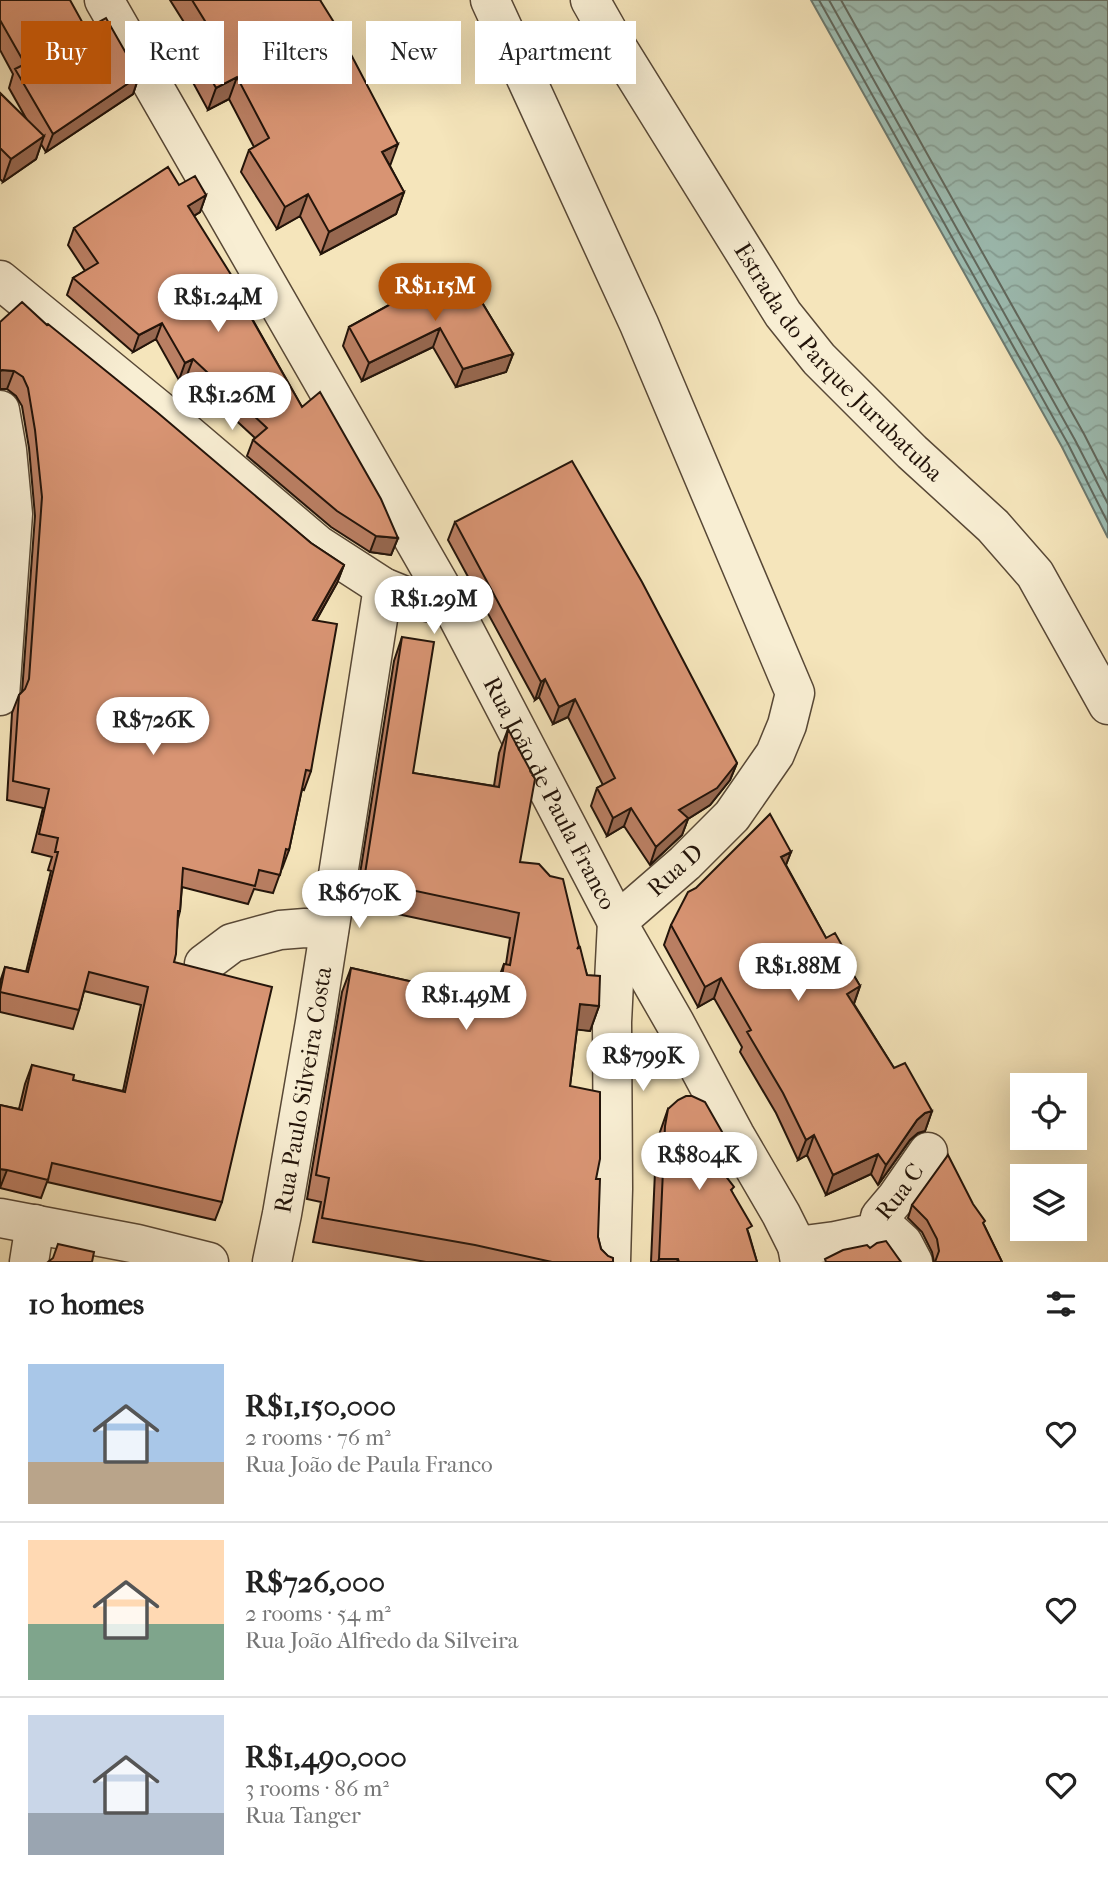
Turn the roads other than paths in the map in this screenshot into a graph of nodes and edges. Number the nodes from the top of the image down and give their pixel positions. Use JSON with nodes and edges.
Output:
{"nodes":[{"id":1,"x":104,"y":0,"type":"edge"},
{"id":2,"x":490,"y":0,"type":"edge"},
{"id":3,"x":590,"y":0,"type":"edge"},
{"id":4,"x":0,"y":281,"type":"edge"},
{"id":5,"x":0,"y":410,"type":"edge"},
{"id":6,"x":383,"y":587,"type":"junction"},
{"id":7,"x":453,"y":608,"type":"junction"},
{"id":8,"x":1,"y":683,"type":"edge"},
{"id":9,"x":1108,"y":705,"type":"edge"},
{"id":10,"x":617,"y":922,"type":"junction"},
{"id":11,"x":329,"y":930,"type":"junction"},
{"id":12,"x":204,"y":964,"type":"dead end"},
{"id":13,"x":928,"y":1152,"type":"dead end"},
{"id":14,"x":17,"y":1221,"type":"edge"},
{"id":15,"x":883,"y":1231,"type":"junction"},
{"id":16,"x":798,"y":1254,"type":"edge"},
{"id":17,"x":29,"y":1262,"type":"edge"},
{"id":18,"x":209,"y":1262,"type":"edge"},
{"id":19,"x":272,"y":1262,"type":"edge"},
{"id":20,"x":611,"y":1262,"type":"edge"},
{"id":21,"x":913,"y":1262,"type":"edge"}],
"edges":[{"from":1,"to":7,"type":"street","name":"Rua João de Paula Franco"},
{"from":2,"to":10,"type":"street","name":"Rua D"},
{"from":3,"to":9,"type":"street","name":"Estrada do Parque Jurubatuba"},
{"from":4,"to":6,"type":"street"},
{"from":5,"to":8,"type":"street"},
{"from":6,"to":7,"type":"street"},
{"from":6,"to":11,"type":"street","name":"Rua Paulo Silveira Costa"},
{"from":7,"to":10,"type":"street","name":"Rua João de Paula Franco"},
{"from":10,"to":16,"type":"street","name":"Rua João de Paula Franco"},
{"from":10,"to":20,"type":"street"},
{"from":11,"to":12,"type":"street"},
{"from":11,"to":19,"type":"street","name":"Rua Paulo Silveira Costa"},
{"from":13,"to":15,"type":"street","name":"Rua C"},
{"from":14,"to":17,"type":"street"},
{"from":14,"to":18,"type":"street"},
{"from":15,"to":16,"type":"street"},
{"from":15,"to":21,"type":"street"}]}
